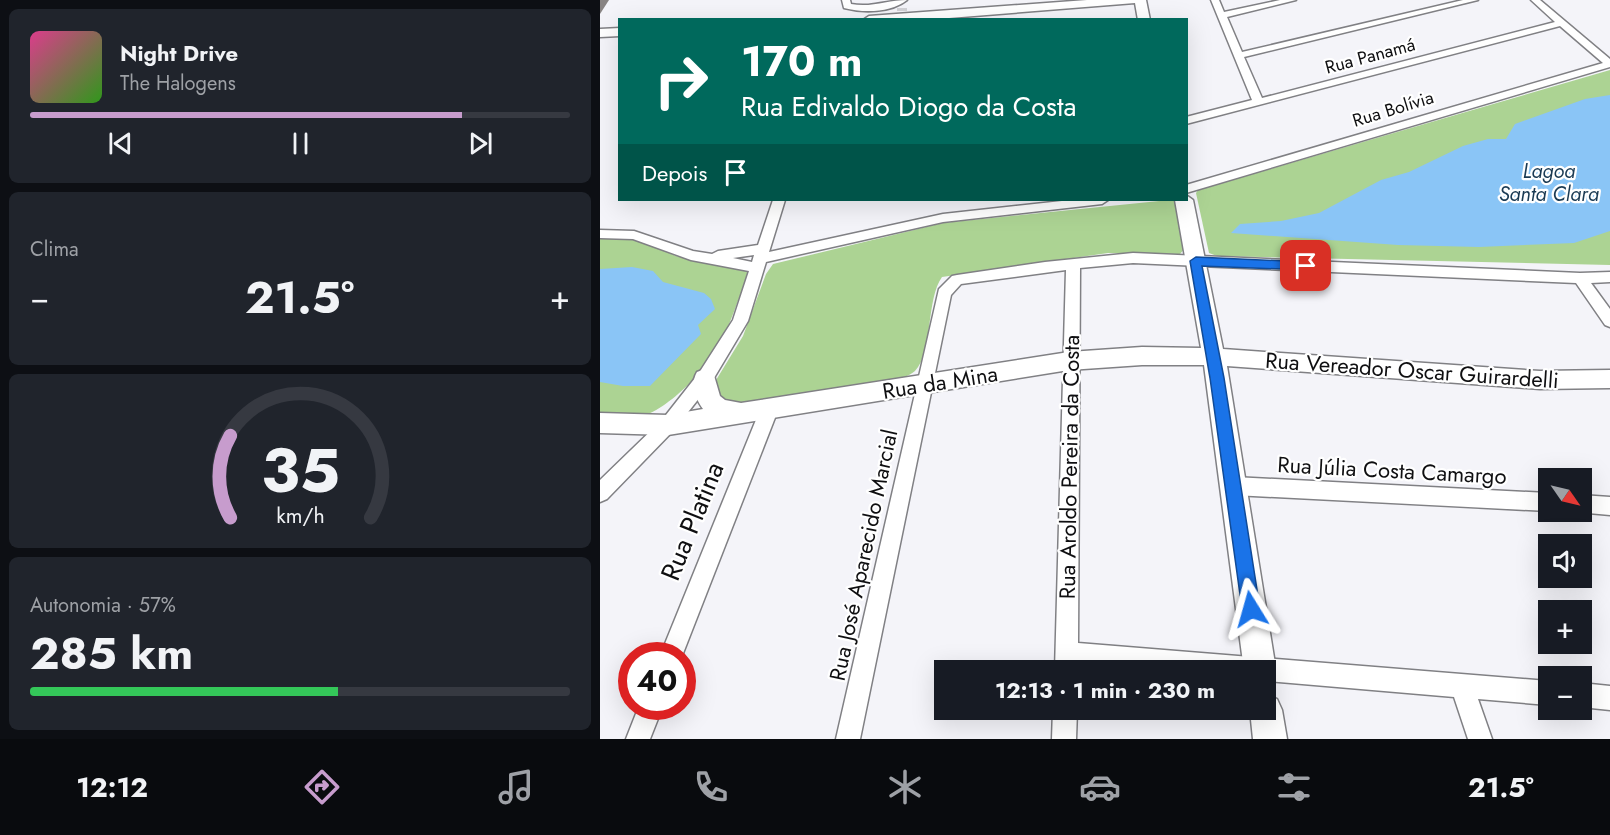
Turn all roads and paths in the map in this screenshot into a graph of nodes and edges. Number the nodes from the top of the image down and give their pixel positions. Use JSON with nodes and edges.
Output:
{"nodes":[{"id":1,"x":846,"y":0,"type":"edge"},
{"id":2,"x":1134,"y":0,"type":"edge"},
{"id":3,"x":1140,"y":0,"type":"edge"},
{"id":4,"x":1215,"y":0,"type":"edge"},
{"id":5,"x":1292,"y":0,"type":"edge"},
{"id":6,"x":1474,"y":0,"type":"edge"},
{"id":7,"x":1535,"y":0,"type":"edge"},
{"id":8,"x":902,"y":7,"type":"edge"},
{"id":9,"x":884,"y":12,"type":"edge"},
{"id":10,"x":1221,"y":15,"type":"junction"},
{"id":11,"x":1144,"y":18,"type":"edge"},
{"id":12,"x":1561,"y":23,"type":"junction"},
{"id":13,"x":618,"y":32,"type":"edge"},
{"id":14,"x":600,"y":33,"type":"edge"},
{"id":15,"x":1237,"y":56,"type":"junction"},
{"id":16,"x":1610,"y":64,"type":"edge"},
{"id":17,"x":1258,"y":103,"type":"junction"},
{"id":18,"x":1188,"y":120,"type":"edge"},
{"id":19,"x":1188,"y":188,"type":"edge"},
{"id":20,"x":779,"y":201,"type":"edge"},
{"id":21,"x":1094,"y":201,"type":"edge"},
{"id":22,"x":1184,"y":201,"type":"edge"},
{"id":23,"x":600,"y":234,"type":"edge"},
{"id":24,"x":759,"y":258,"type":"junction"},
{"id":25,"x":1196,"y":261,"type":"junction"},
{"id":26,"x":1073,"y":264,"type":"junction"},
{"id":27,"x":1610,"y":277,"type":"edge"},
{"id":28,"x":1580,"y":278,"type":"junction"},
{"id":29,"x":1610,"y":321,"type":"edge"},
{"id":30,"x":1214,"y":357,"type":"junction"},
{"id":31,"x":1070,"y":361,"type":"junction"},
{"id":32,"x":705,"y":378,"type":"junction"},
{"id":33,"x":1610,"y":379,"type":"edge"},
{"id":34,"x":925,"y":385,"type":"junction"},
{"id":35,"x":758,"y":411,"type":"junction"},
{"id":36,"x":600,"y":423,"type":"edge"},
{"id":37,"x":668,"y":425,"type":"junction"},
{"id":38,"x":1234,"y":486,"type":"junction"},
{"id":39,"x":600,"y":493,"type":"edge"},
{"id":40,"x":1538,"y":501,"type":"edge"},
{"id":41,"x":1592,"y":505,"type":"edge"},
{"id":42,"x":1610,"y":506,"type":"edge"},
{"id":43,"x":676,"y":642,"type":"edge"},
{"id":44,"x":1066,"y":660,"type":"edge"},
{"id":45,"x":1259,"y":660,"type":"edge"},
{"id":46,"x":1276,"y":671,"type":"edge"},
{"id":47,"x":1462,"y":685,"type":"junction"},
{"id":48,"x":1538,"y":692,"type":"edge"},
{"id":49,"x":1592,"y":696,"type":"edge"},
{"id":50,"x":1610,"y":698,"type":"edge"},
{"id":51,"x":645,"y":720,"type":"edge"},
{"id":52,"x":1065,"y":720,"type":"edge"},
{"id":53,"x":1267,"y":720,"type":"edge"},
{"id":54,"x":638,"y":739,"type":"edge"},
{"id":55,"x":848,"y":739,"type":"edge"},
{"id":56,"x":1064,"y":739,"type":"edge"},
{"id":57,"x":1270,"y":739,"type":"edge"},
{"id":58,"x":1480,"y":739,"type":"edge"}],
"edges":[{"from":1,"to":9,"type":"street"},
{"from":2,"to":8,"type":"street"},
{"from":3,"to":11,"type":"street"},
{"from":4,"to":10,"type":"street"},
{"from":5,"to":10,"type":"street"},
{"from":6,"to":15,"type":"street"},
{"from":7,"to":12,"type":"street"},
{"from":8,"to":9,"type":"street"},
{"from":10,"to":15,"type":"street"},
{"from":12,"to":16,"type":"street"},
{"from":12,"to":17,"type":"street","name":"Rua Panamá"},
{"from":13,"to":14,"type":"street"},
{"from":15,"to":17,"type":"street"},
{"from":16,"to":19,"type":"street","name":"Rua Bolívia"},
{"from":17,"to":18,"type":"street","name":"Rua Panamá"},
{"from":20,"to":24,"type":"street"},
{"from":21,"to":24,"type":"street"},
{"from":22,"to":25,"type":"street"},
{"from":23,"to":24,"type":"street"},
{"from":24,"to":32,"type":"street"},
{"from":25,"to":26,"type":"street"},
{"from":25,"to":28,"type":"street"},
{"from":25,"to":30,"type":"street"},
{"from":26,"to":31,"type":"street","name":"Rua Aroldo Pereira da Costa"},
{"from":26,"to":34,"type":"street","name":"Rua José Aparecido Marcial"},
{"from":27,"to":28,"type":"street"},
{"from":28,"to":29,"type":"street"},
{"from":30,"to":31,"type":"street","name":"Rua da Mina"},
{"from":30,"to":33,"type":"street","name":"Rua Vereador Oscar Guirardelli"},
{"from":30,"to":38,"type":"street"},
{"from":31,"to":34,"type":"street","name":"Rua da Mina"},
{"from":31,"to":44,"type":"street","name":"Rua Aroldo Pereira da Costa"},
{"from":32,"to":35,"type":"street"},
{"from":32,"to":37,"type":"street"},
{"from":34,"to":35,"type":"street","name":"Rua da Mina"},
{"from":34,"to":55,"type":"street","name":"Rua José Aparecido Marcial"},
{"from":35,"to":37,"type":"street","name":"Rua da Mina"},
{"from":35,"to":43,"type":"street","name":"Rua Platina"},
{"from":36,"to":37,"type":"street","name":"Rua da Mina"},
{"from":37,"to":39,"type":"street"},
{"from":38,"to":40,"type":"street","name":"Rua Júlia Costa Camargo"},
{"from":38,"to":45,"type":"street"},
{"from":41,"to":42,"type":"street"},
{"from":46,"to":47,"type":"street"},
{"from":47,"to":48,"type":"street"},
{"from":47,"to":58,"type":"street"},
{"from":49,"to":50,"type":"street"},
{"from":51,"to":54,"type":"street"},
{"from":52,"to":56,"type":"street"},
{"from":53,"to":57,"type":"street"}]}
